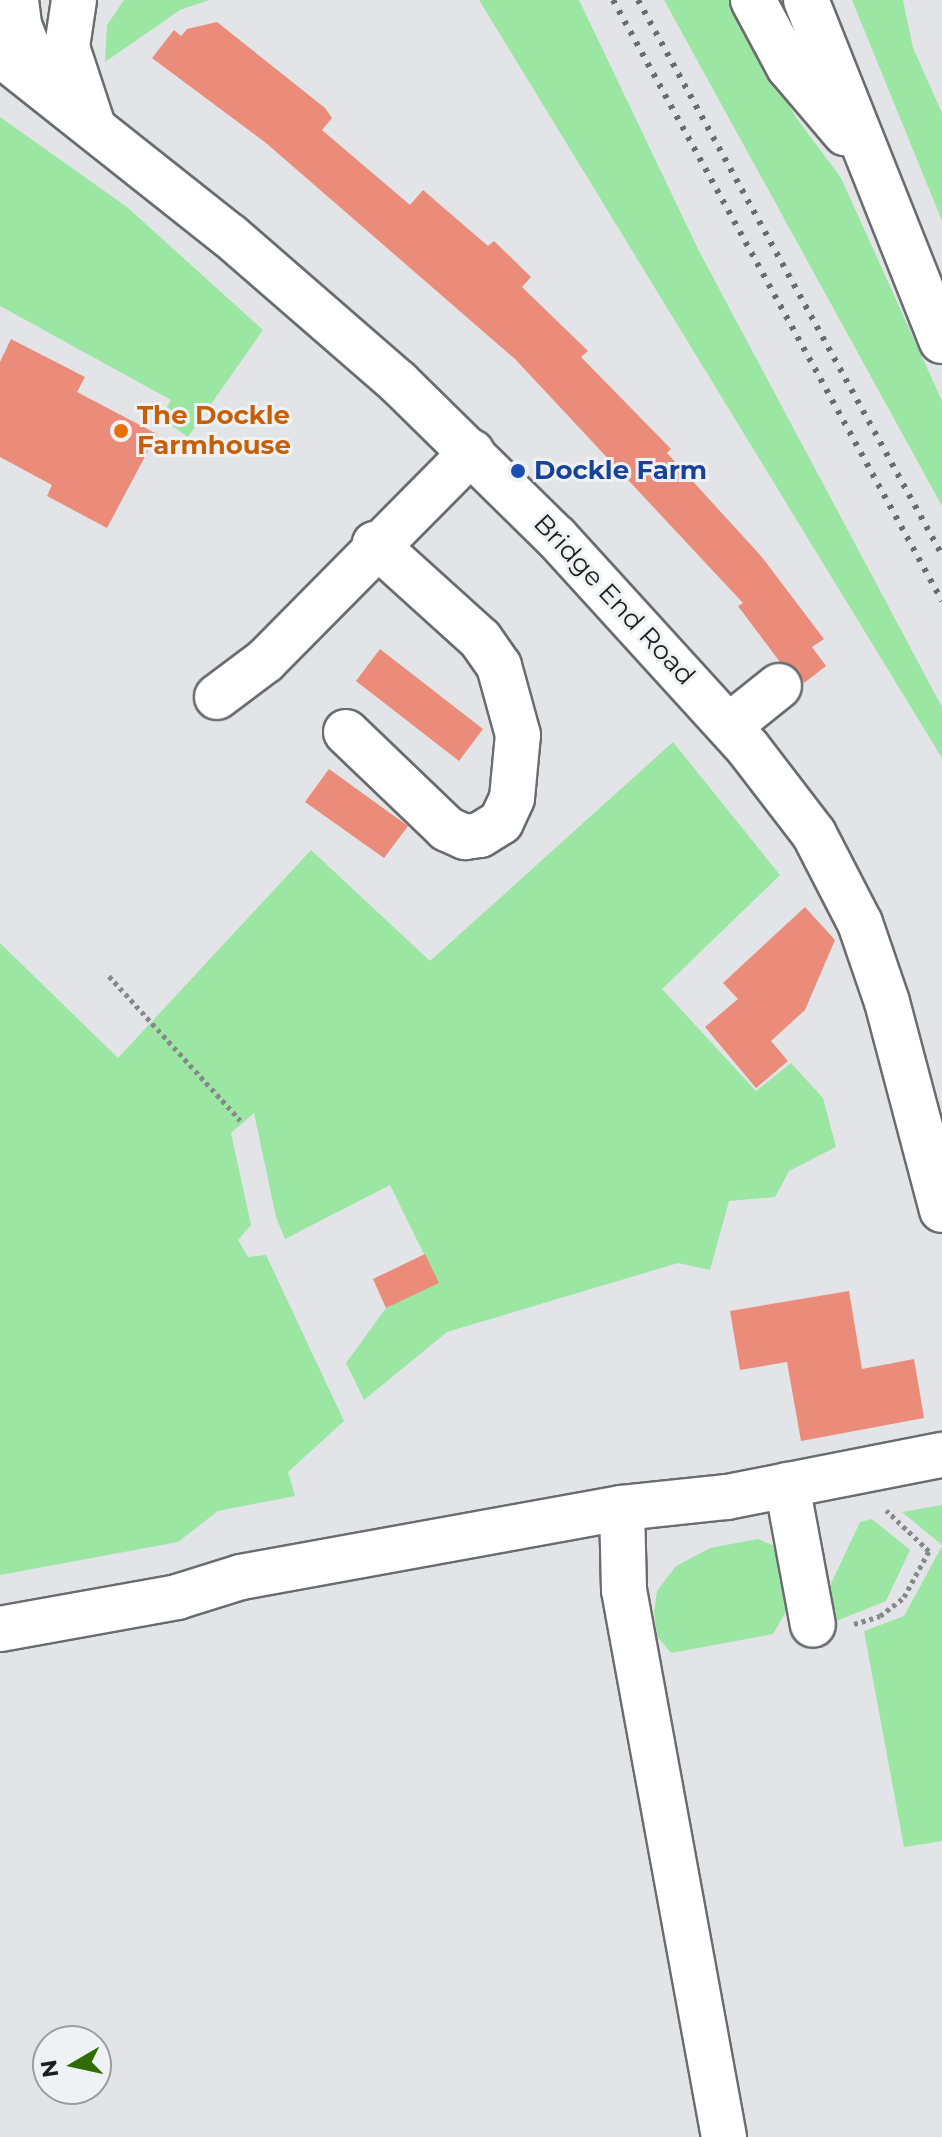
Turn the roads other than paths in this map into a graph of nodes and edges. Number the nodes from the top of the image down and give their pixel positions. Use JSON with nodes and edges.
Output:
{"nodes":[{"id":1,"x":16,"y":0,"type":"edge"},
{"id":2,"x":74,"y":0,"type":"edge"},
{"id":3,"x":753,"y":0,"type":"edge"},
{"id":4,"x":806,"y":0,"type":"edge"},
{"id":5,"x":0,"y":54,"type":"edge"},
{"id":6,"x":43,"y":86,"type":"junction"},
{"id":7,"x":92,"y":123,"type":"junction"},
{"id":8,"x":861,"y":148,"type":"junction"},
{"id":9,"x":942,"y":341,"type":"edge"},
{"id":10,"x":472,"y":452,"type":"junction"},
{"id":11,"x":375,"y":544,"type":"junction"},
{"id":12,"x":779,"y":686,"type":"dead end"},
{"id":13,"x":217,"y":697,"type":"dead end"},
{"id":14,"x":729,"y":726,"type":"junction"},
{"id":15,"x":346,"y":732,"type":"dead end"},
{"id":16,"x":942,"y":1210,"type":"edge"},
{"id":17,"x":942,"y":1455,"type":"edge"},
{"id":18,"x":787,"y":1485,"type":"junction"},
{"id":19,"x":622,"y":1508,"type":"junction"},
{"id":20,"x":827,"y":1626,"type":"road end"},
{"id":21,"x":0,"y":1629,"type":"edge"},
{"id":22,"x":724,"y":2137,"type":"edge"}],
"edges":[{"from":1,"to":6,"type":"main road"},
{"from":2,"to":7,"type":"main road"},
{"from":3,"to":8,"type":"main road"},
{"from":4,"to":8,"type":"main road"},
{"from":5,"to":6,"type":"main road","name":"Bridge End Road"},
{"from":6,"to":7,"type":"main road","name":"Bridge End Road"},
{"from":7,"to":10,"type":"main road","name":"Bridge End Road"},
{"from":8,"to":9,"type":"main road"},
{"from":10,"to":11,"type":"main road"},
{"from":10,"to":14,"type":"main road","name":"Bridge End Road"},
{"from":11,"to":13,"type":"main road"},
{"from":11,"to":15,"type":"main road"},
{"from":12,"to":14,"type":"main road"},
{"from":14,"to":16,"type":"main road","name":"Bridge End Road"},
{"from":17,"to":18,"type":"main road"},
{"from":18,"to":19,"type":"main road"},
{"from":18,"to":20,"type":"main road"},
{"from":19,"to":21,"type":"main road"},
{"from":19,"to":22,"type":"main road"}]}
